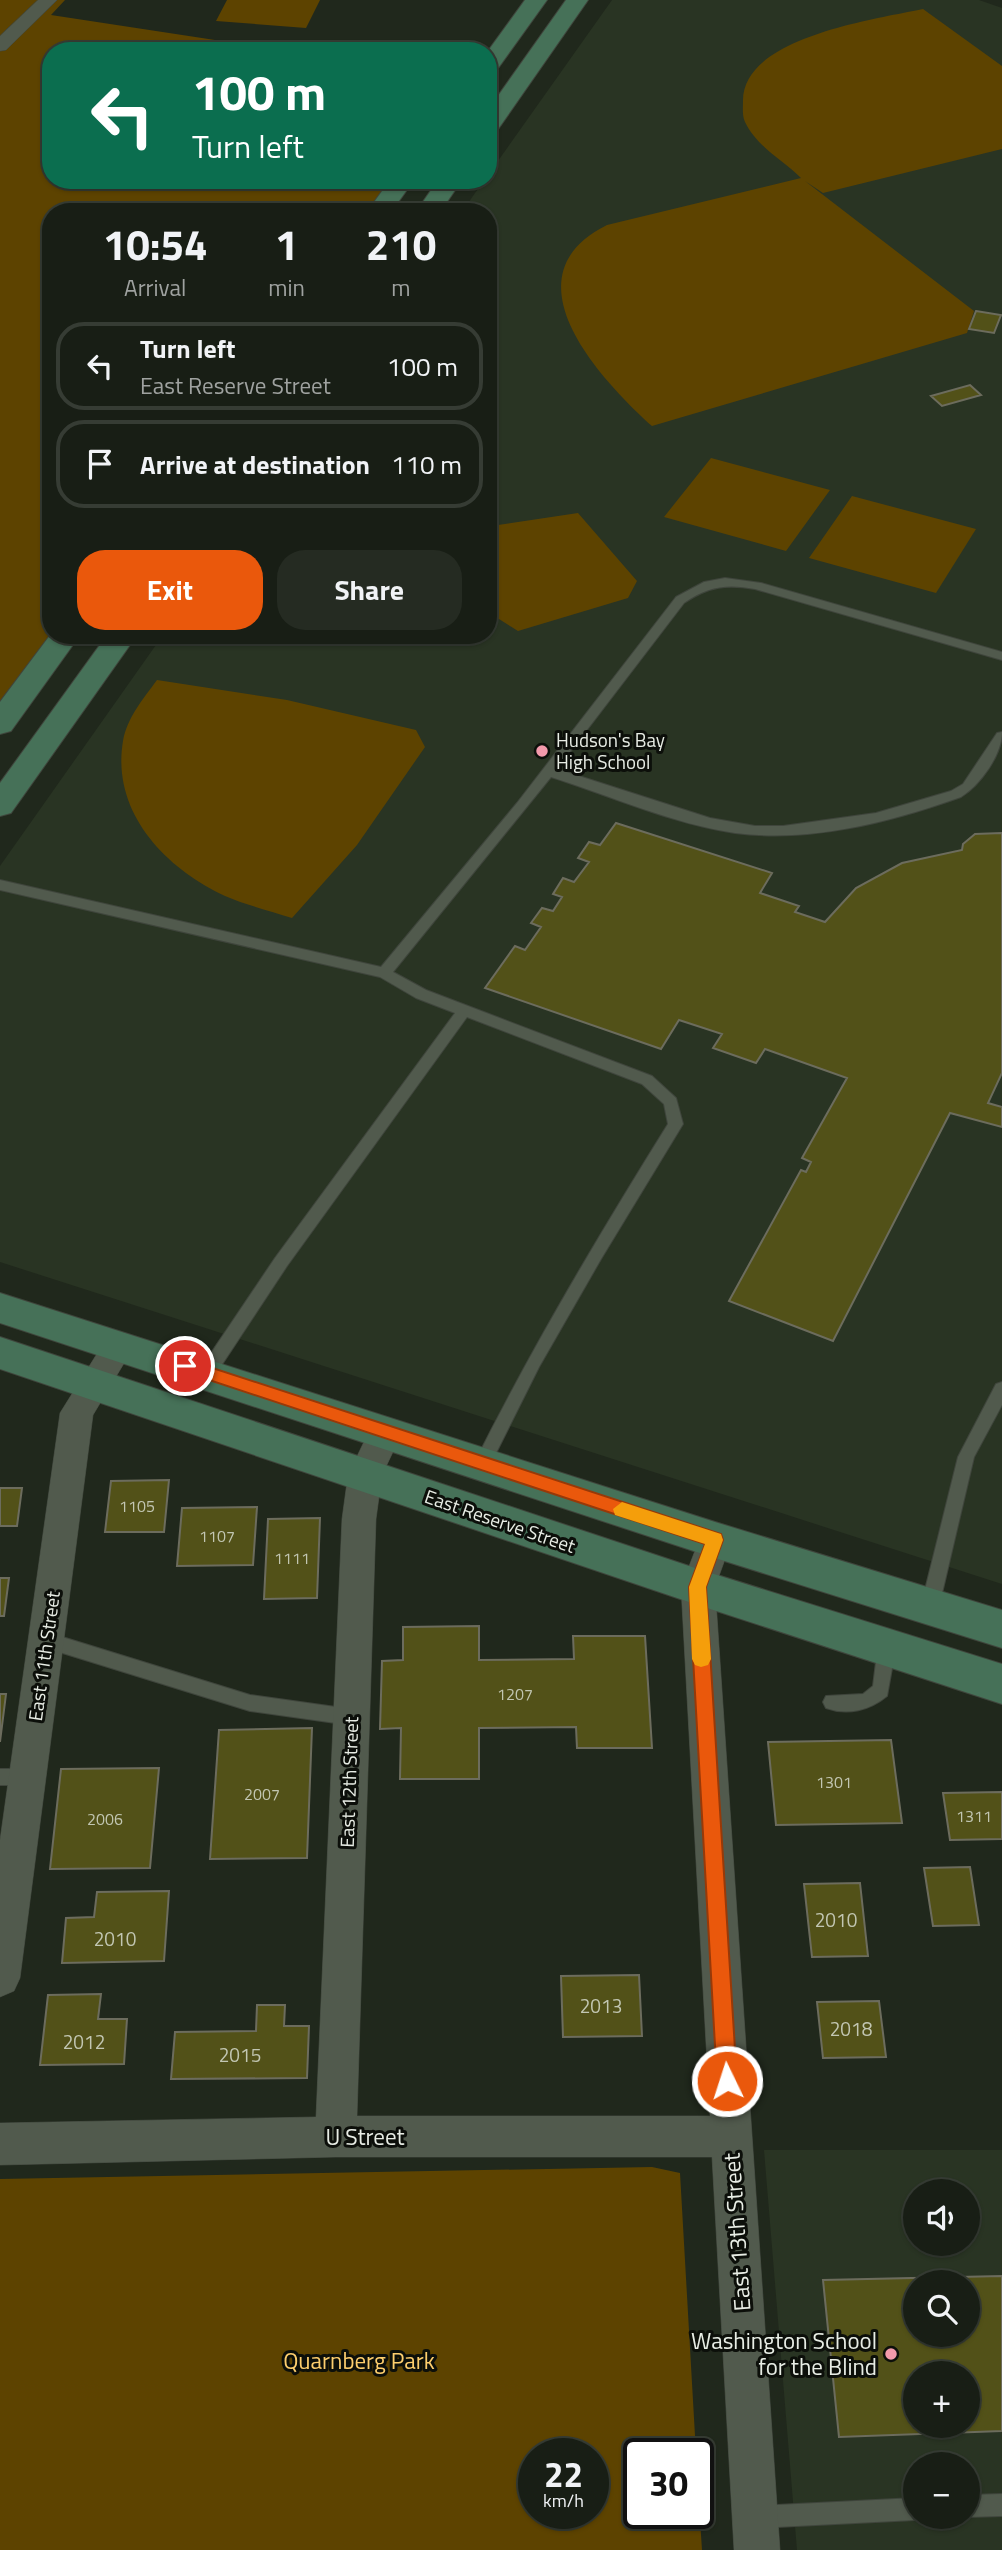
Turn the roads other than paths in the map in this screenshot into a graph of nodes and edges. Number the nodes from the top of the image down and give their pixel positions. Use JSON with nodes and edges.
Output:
{"nodes":[{"id":1,"x":48,"y":0,"type":"edge"},
{"id":2,"x":536,"y":0,"type":"edge"},
{"id":3,"x":577,"y":0,"type":"edge"},
{"id":4,"x":0,"y":46,"type":"edge"},
{"id":5,"x":497,"y":53,"type":"edge"},
{"id":6,"x":497,"y":114,"type":"edge"},
{"id":7,"x":58,"y":644,"type":"edge"},
{"id":8,"x":116,"y":644,"type":"edge"},
{"id":9,"x":1002,"y":656,"type":"edge"},
{"id":10,"x":0,"y":724,"type":"edge"},
{"id":11,"x":1002,"y":736,"type":"edge"},
{"id":12,"x":548,"y":771,"type":"junction"},
{"id":13,"x":0,"y":806,"type":"edge"},
{"id":14,"x":0,"y":885,"type":"edge"},
{"id":15,"x":384,"y":973,"type":"junction"},
{"id":16,"x":464,"y":1011,"type":"junction"},
{"id":17,"x":0,"y":1308,"type":"edge"},
{"id":18,"x":119,"y":1345,"type":"junction"},
{"id":19,"x":0,"y":1353,"type":"edge"},
{"id":20,"x":207,"y":1373,"type":"junction"},
{"id":21,"x":95,"y":1384,"type":"junction"},
{"id":22,"x":1002,"y":1389,"type":"edge"},
{"id":23,"x":386,"y":1431,"type":"junction"},
{"id":24,"x":482,"y":1464,"type":"junction"},
{"id":25,"x":365,"y":1475,"type":"junction"},
{"id":26,"x":715,"y":1540,"type":"junction"},
{"id":27,"x":698,"y":1587,"type":"junction"},
{"id":28,"x":930,"y":1606,"type":"junction"},
{"id":29,"x":1002,"y":1629,"type":"edge"},
{"id":30,"x":46,"y":1640,"type":"junction"},
{"id":31,"x":887,"y":1646,"type":"junction"},
{"id":32,"x":1002,"y":1684,"type":"edge"},
{"id":33,"x":832,"y":1702,"type":"dead end"},
{"id":34,"x":350,"y":1717,"type":"junction"},
{"id":35,"x":14,"y":1777,"type":"edge"},
{"id":36,"x":0,"y":1979,"type":"edge"},
{"id":37,"x":731,"y":2136,"type":"junction"},
{"id":38,"x":336,"y":2137,"type":"junction"},
{"id":39,"x":0,"y":2144,"type":"edge"},
{"id":40,"x":1002,"y":2505,"type":"edge"},
{"id":41,"x":980,"y":2506,"type":"edge"},
{"id":42,"x":903,"y":2511,"type":"edge"},
{"id":43,"x":756,"y":2534,"type":"edge"}],
"edges":[{"from":1,"to":4,"type":"street"},
{"from":2,"to":5,"type":"street"},
{"from":3,"to":6,"type":"street"},
{"from":7,"to":10,"type":"street"},
{"from":8,"to":13,"type":"street"},
{"from":9,"to":12,"type":"lane"},
{"from":11,"to":12,"type":"lane"},
{"from":12,"to":15,"type":"lane"},
{"from":14,"to":15,"type":"lane"},
{"from":15,"to":16,"type":"lane"},
{"from":16,"to":20,"type":"lane"},
{"from":16,"to":24,"type":"lane"},
{"from":17,"to":18,"type":"street"},
{"from":18,"to":20,"type":"street"},
{"from":18,"to":21,"type":"street","name":"East 11th Street"},
{"from":19,"to":21,"type":"street","name":"East Reserve Street"},
{"from":20,"to":23,"type":"street"},
{"from":21,"to":25,"type":"street","name":"East Reserve Street"},
{"from":21,"to":30,"type":"street","name":"East 11th Street"},
{"from":22,"to":28,"type":"lane"},
{"from":23,"to":24,"type":"street"},
{"from":23,"to":25,"type":"street","name":"East 12th Street"},
{"from":24,"to":26,"type":"street"},
{"from":25,"to":27,"type":"street","name":"East Reserve Street"},
{"from":25,"to":34,"type":"street","name":"East 12th Street"},
{"from":26,"to":27,"type":"street","name":"East 13th Street"},
{"from":26,"to":28,"type":"street"},
{"from":27,"to":31,"type":"street","name":"East Reserve Street"},
{"from":27,"to":37,"type":"street","name":"East 13th Street"},
{"from":28,"to":29,"type":"street"},
{"from":30,"to":34,"type":"lane"},
{"from":30,"to":35,"type":"street","name":"East 11th Street"},
{"from":31,"to":32,"type":"street","name":"East Reserve Street"},
{"from":31,"to":33,"type":"lane"},
{"from":34,"to":38,"type":"street","name":"East 12th Street"},
{"from":35,"to":36,"type":"street","name":"East 11th Street"},
{"from":37,"to":38,"type":"street","name":"U Street"},
{"from":37,"to":43,"type":"street","name":"East 13th Street"},
{"from":38,"to":39,"type":"street","name":"U Street"},
{"from":40,"to":41,"type":"lane"},
{"from":42,"to":43,"type":"lane"}]}
